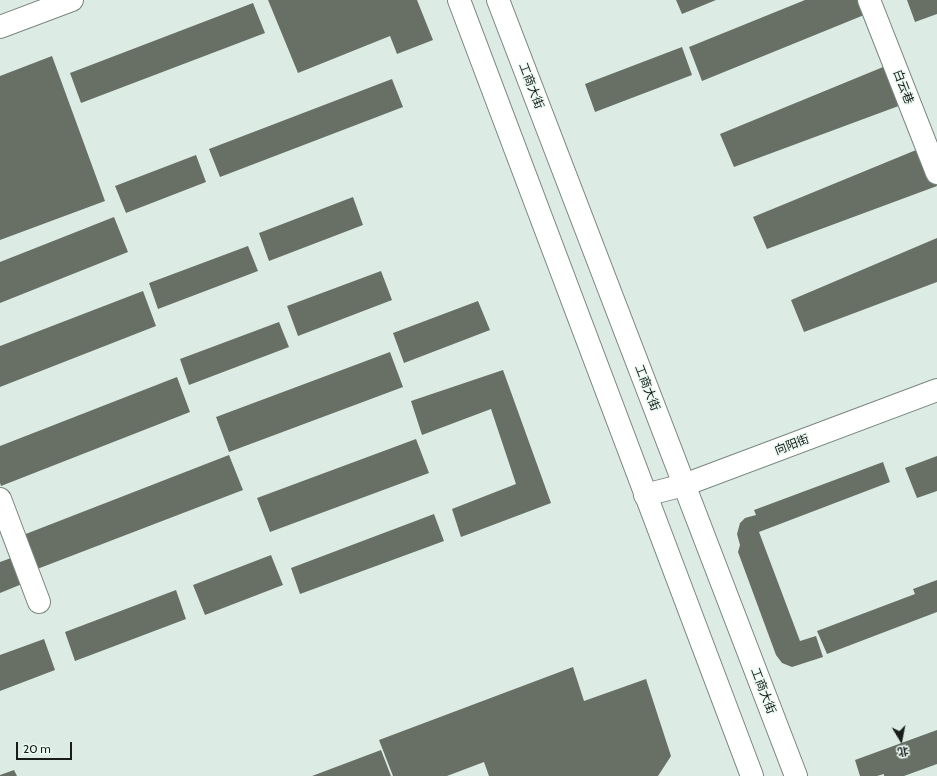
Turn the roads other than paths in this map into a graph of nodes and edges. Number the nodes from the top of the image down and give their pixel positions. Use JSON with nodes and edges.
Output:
{"nodes":[{"id":1,"x":72,"y":0,"type":"edge"},
{"id":2,"x":460,"y":0,"type":"edge"},
{"id":3,"x":498,"y":0,"type":"edge"},
{"id":4,"x":869,"y":0,"type":"edge"},
{"id":5,"x":0,"y":27,"type":"edge"},
{"id":6,"x":937,"y":173,"type":"edge"},
{"id":7,"x":937,"y":390,"type":"edge"},
{"id":8,"x":684,"y":485,"type":"junction"},
{"id":9,"x":645,"y":495,"type":"junction"},
{"id":10,"x":0,"y":499,"type":"edge"},
{"id":11,"x":39,"y":602,"type":"dead end"},
{"id":12,"x":752,"y":776,"type":"edge"},
{"id":13,"x":796,"y":776,"type":"edge"}],
"edges":[{"from":1,"to":5,"type":"main road"},
{"from":2,"to":9,"type":"main road"},
{"from":3,"to":8,"type":"main road","name":"工商大街"},
{"from":4,"to":6,"type":"main road","name":"白云巷"},
{"from":7,"to":8,"type":"main road","name":"向阳街"},
{"from":8,"to":9,"type":"main road","name":"向阳街"},
{"from":8,"to":13,"type":"main road","name":"工商大街"},
{"from":9,"to":12,"type":"main road"},
{"from":10,"to":11,"type":"main road"}]}
